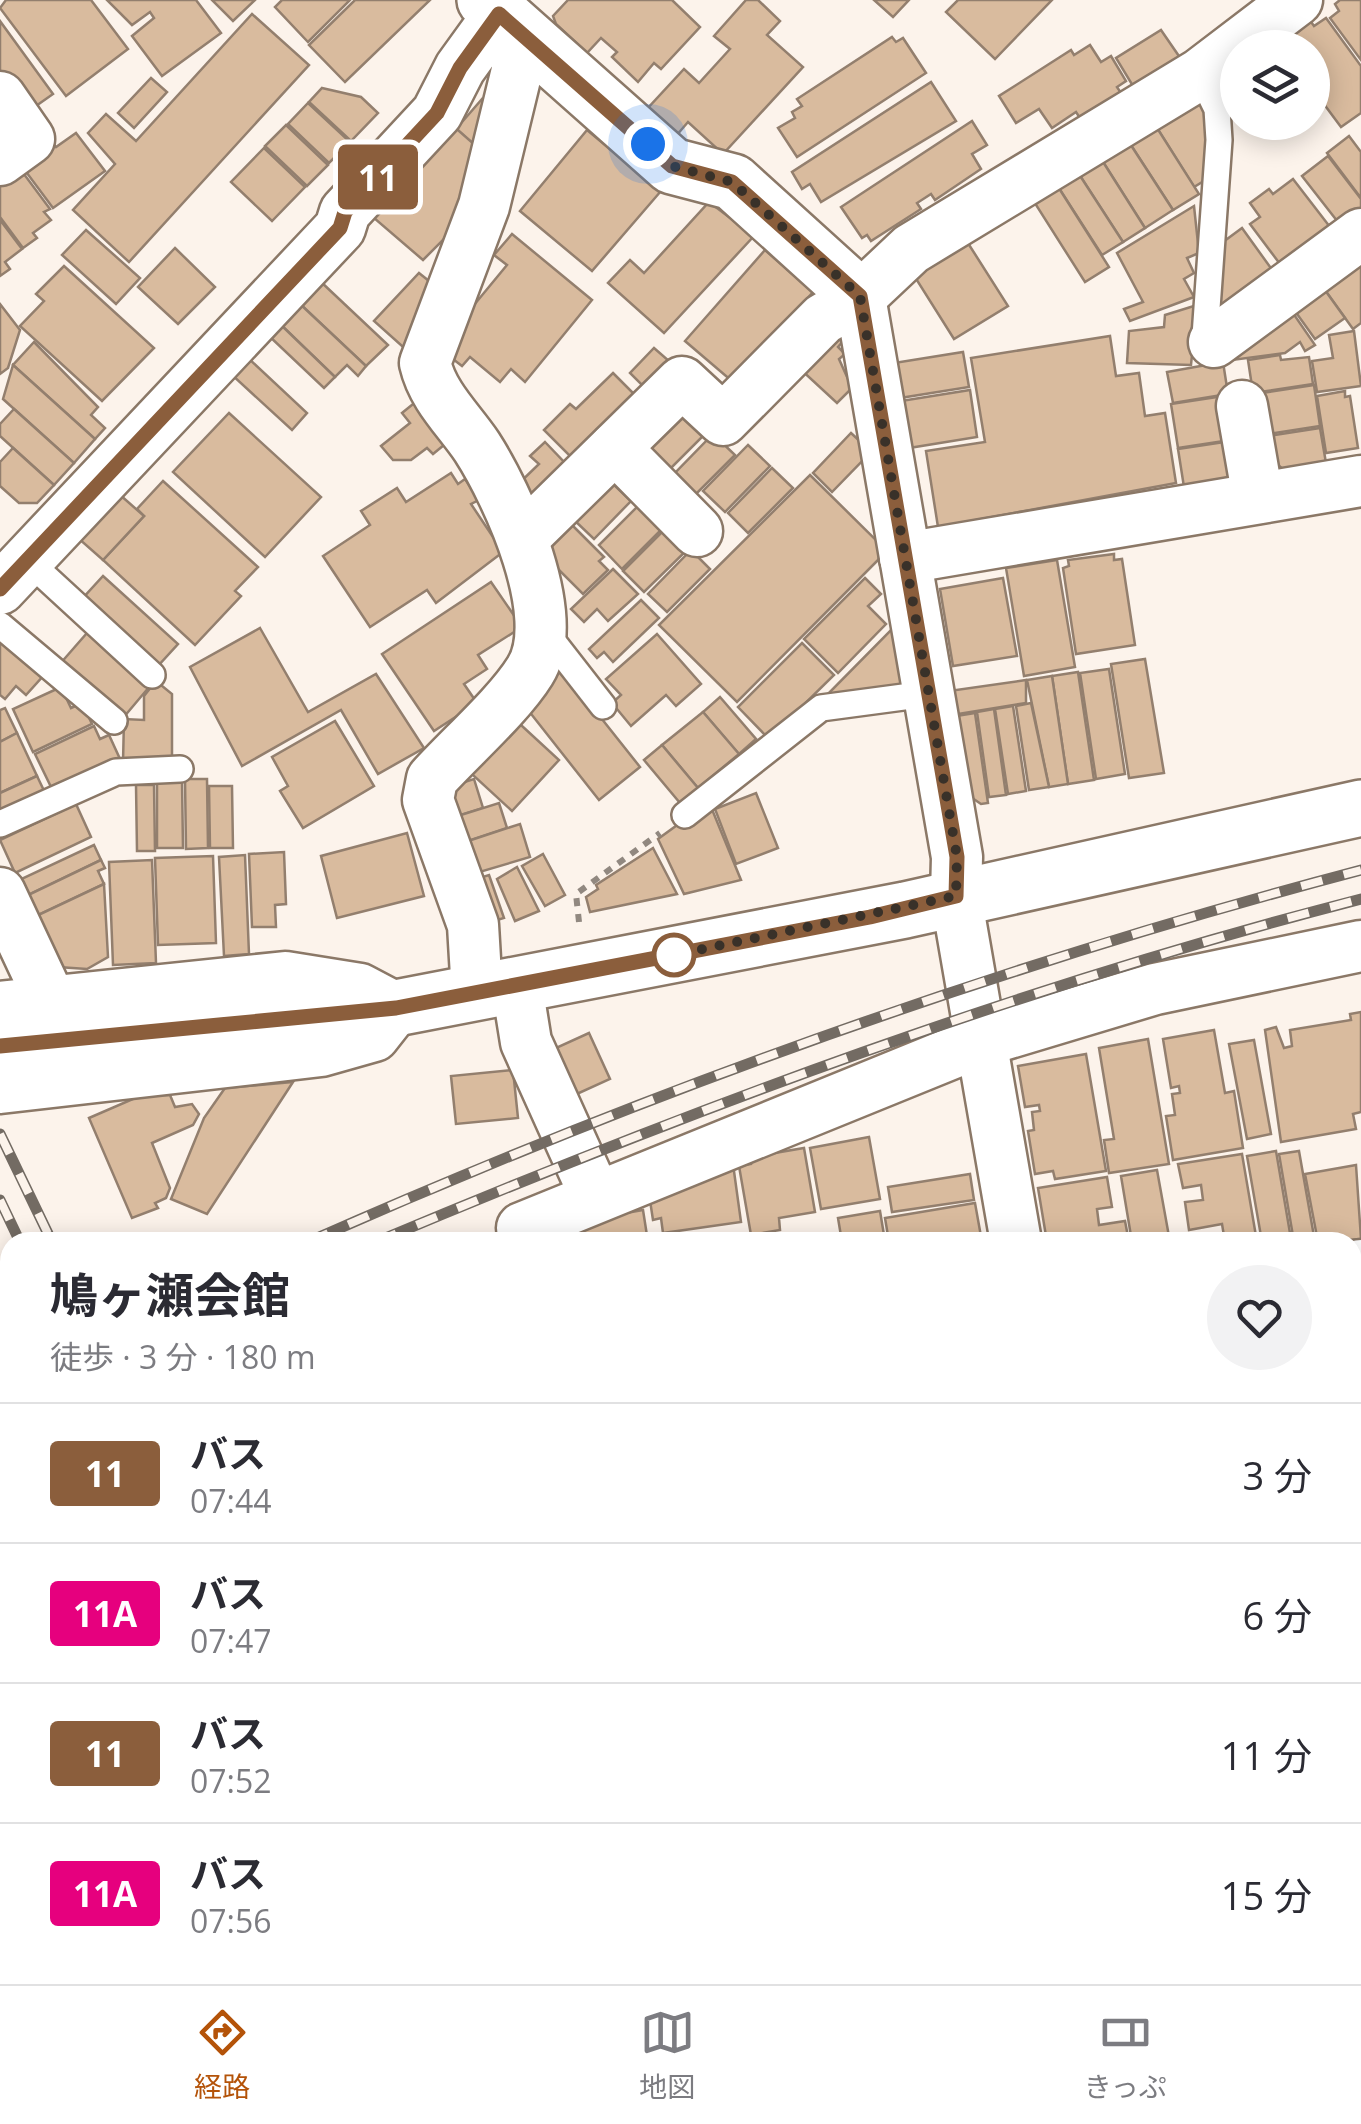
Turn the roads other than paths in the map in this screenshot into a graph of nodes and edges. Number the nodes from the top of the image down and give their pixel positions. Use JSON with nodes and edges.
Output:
{"nodes":[{"id":1,"x":1297,"y":0,"type":"edge"},
{"id":2,"x":497,"y":5,"type":"edge"},
{"id":3,"x":1200,"y":74,"type":"junction"},
{"id":4,"x":0,"y":97,"type":"edge"},
{"id":5,"x":0,"y":160,"type":"edge"},
{"id":6,"x":1361,"y":234,"type":"edge"},
{"id":7,"x":860,"y":296,"type":"junction"},
{"id":8,"x":1214,"y":342,"type":"joint"},
{"id":9,"x":1242,"y":406,"type":"dead end"},
{"id":10,"x":615,"y":448,"type":"junction"},
{"id":11,"x":1361,"y":481,"type":"edge"},
{"id":12,"x":1258,"y":498,"type":"junction"},
{"id":13,"x":697,"y":531,"type":"dead end"},
{"id":14,"x":524,"y":537,"type":"junction"},
{"id":15,"x":904,"y":558,"type":"junction"},
{"id":16,"x":14,"y":575,"type":"edge"},
{"id":17,"x":0,"y":625,"type":"edge"},
{"id":18,"x":540,"y":625,"type":"junction"},
{"id":19,"x":152,"y":675,"type":"dead end"},
{"id":20,"x":926,"y":694,"type":"junction"},
{"id":21,"x":603,"y":706,"type":"dead end"},
{"id":22,"x":114,"y":721,"type":"dead end"},
{"id":23,"x":180,"y":769,"type":"dead end"},
{"id":24,"x":1361,"y":808,"type":"edge"},
{"id":25,"x":686,"y":814,"type":"road end"},
{"id":26,"x":0,"y":824,"type":"edge"},
{"id":27,"x":0,"y":893,"type":"edge"},
{"id":28,"x":956,"y":896,"type":"junction"},
{"id":29,"x":1361,"y":946,"type":"edge"},
{"id":30,"x":497,"y":989,"type":"junction"},
{"id":31,"x":51,"y":1002,"type":"junction"},
{"id":32,"x":0,"y":1007,"type":"edge"},
{"id":33,"x":396,"y":1008,"type":"junction"},
{"id":34,"x":982,"y":1041,"type":"junction"},
{"id":35,"x":0,"y":1046,"type":"edge"},
{"id":36,"x":0,"y":1088,"type":"edge"},
{"id":37,"x":595,"y":1195,"type":"junction"},
{"id":38,"x":528,"y":1232,"type":"edge"},
{"id":39,"x":1014,"y":1232,"type":"edge"}],
"edges":[{"from":1,"to":3,"type":"street"},
{"from":2,"to":7,"type":"street"},
{"from":2,"to":14,"type":"street"},
{"from":2,"to":16,"type":"street"},
{"from":3,"to":7,"type":"street"},
{"from":3,"to":8,"type":"lane"},
{"from":4,"to":5,"type":"street"},
{"from":6,"to":8,"type":"street"},
{"from":7,"to":10,"type":"street"},
{"from":7,"to":15,"type":"street"},
{"from":9,"to":12,"type":"street"},
{"from":10,"to":13,"type":"street"},
{"from":10,"to":14,"type":"street"},
{"from":11,"to":12,"type":"street"},
{"from":12,"to":15,"type":"street"},
{"from":14,"to":18,"type":"street"},
{"from":15,"to":20,"type":"street"},
{"from":16,"to":19,"type":"lane"},
{"from":17,"to":22,"type":"lane"},
{"from":18,"to":21,"type":"lane"},
{"from":18,"to":30,"type":"street"},
{"from":20,"to":25,"type":"lane"},
{"from":20,"to":28,"type":"street"},
{"from":23,"to":26,"type":"lane"},
{"from":24,"to":28,"type":"street"},
{"from":27,"to":31,"type":"street"},
{"from":28,"to":30,"type":"street"},
{"from":28,"to":34,"type":"street"},
{"from":29,"to":34,"type":"street"},
{"from":30,"to":33,"type":"street"},
{"from":30,"to":37,"type":"street"},
{"from":31,"to":32,"type":"street"},
{"from":31,"to":33,"type":"street"},
{"from":33,"to":35,"type":"street"},
{"from":33,"to":36,"type":"street"},
{"from":34,"to":37,"type":"street"},
{"from":34,"to":39,"type":"street"},
{"from":37,"to":38,"type":"street"}]}
